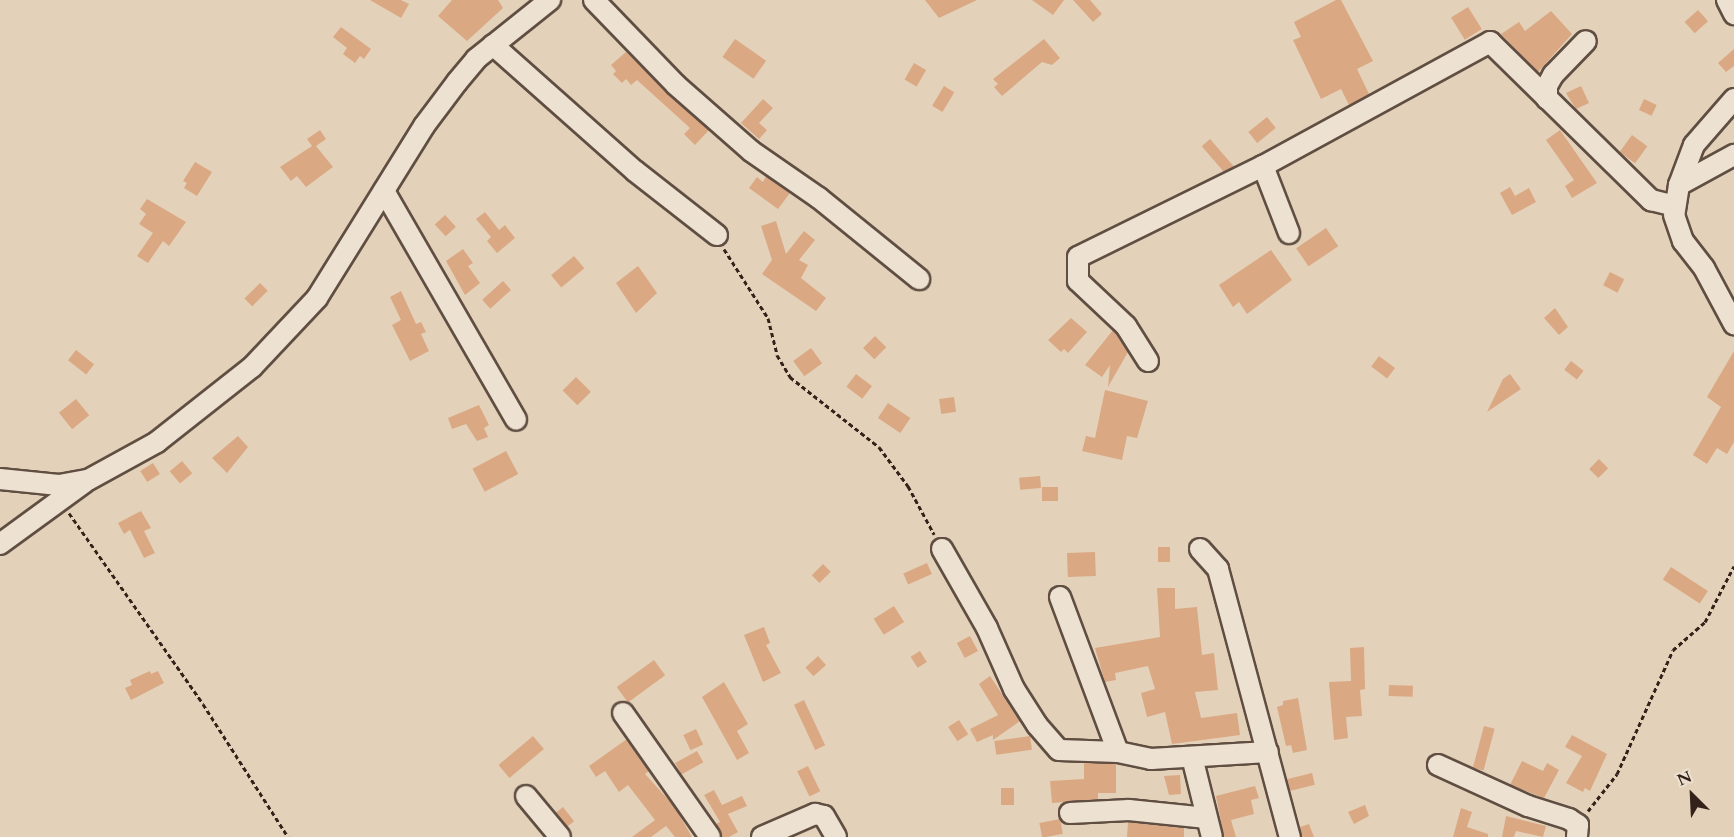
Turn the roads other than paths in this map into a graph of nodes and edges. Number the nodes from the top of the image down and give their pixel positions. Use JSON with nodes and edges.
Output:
{"nodes":[{"id":1,"x":550,"y":0,"type":"edge"},
{"id":2,"x":594,"y":0,"type":"edge"},
{"id":3,"x":1727,"y":0,"type":"edge"},
{"id":4,"x":1734,"y":14,"type":"edge"},
{"id":5,"x":1586,"y":41,"type":"dead end"},
{"id":6,"x":493,"y":45,"type":"junction"},
{"id":7,"x":1547,"y":99,"type":"junction"},
{"id":8,"x":1734,"y":99,"type":"edge"},
{"id":9,"x":1734,"y":155,"type":"edge"},
{"id":10,"x":1263,"y":166,"type":"junction"},
{"id":11,"x":1679,"y":185,"type":"junction"},
{"id":12,"x":384,"y":191,"type":"junction"},
{"id":13,"x":1675,"y":206,"type":"junction"},
{"id":14,"x":1289,"y":233,"type":"dead end"},
{"id":15,"x":717,"y":235,"type":"road end"},
{"id":16,"x":919,"y":279,"type":"dead end"},
{"id":17,"x":1734,"y":324,"type":"edge"},
{"id":18,"x":1148,"y":362,"type":"dead end"},
{"id":19,"x":516,"y":420,"type":"dead end"},
{"id":20,"x":0,"y":479,"type":"edge"},
{"id":21,"x":88,"y":480,"type":"junction"},
{"id":22,"x":0,"y":544,"type":"edge"},
{"id":23,"x":942,"y":549,"type":"road end"},
{"id":24,"x":1200,"y":549,"type":"dead end"},
{"id":25,"x":1060,"y":597,"type":"dead end"},
{"id":26,"x":622,"y":713,"type":"dead end"},
{"id":27,"x":1118,"y":752,"type":"junction"},
{"id":28,"x":1268,"y":752,"type":"junction"},
{"id":29,"x":1192,"y":757,"type":"junction"},
{"id":30,"x":1438,"y":765,"type":"dead end"},
{"id":31,"x":526,"y":796,"type":"dead end"},
{"id":32,"x":1070,"y":813,"type":"dead end"},
{"id":33,"x":1210,"y":828,"type":"edge"},
{"id":34,"x":1577,"y":831,"type":"edge"},
{"id":35,"x":560,"y":837,"type":"edge"},
{"id":36,"x":710,"y":837,"type":"edge"},
{"id":37,"x":762,"y":837,"type":"edge"},
{"id":38,"x":836,"y":837,"type":"edge"},
{"id":39,"x":1290,"y":837,"type":"edge"}],
"edges":[{"from":1,"to":6,"type":"street"},
{"from":2,"to":16,"type":"street"},
{"from":3,"to":4,"type":"street"},
{"from":5,"to":7,"type":"street"},
{"from":6,"to":12,"type":"street"},
{"from":6,"to":15,"type":"street"},
{"from":7,"to":10,"type":"street"},
{"from":7,"to":13,"type":"street"},
{"from":8,"to":11,"type":"street"},
{"from":9,"to":11,"type":"street"},
{"from":10,"to":14,"type":"street"},
{"from":10,"to":18,"type":"street"},
{"from":11,"to":13,"type":"street"},
{"from":12,"to":19,"type":"street"},
{"from":12,"to":21,"type":"street"},
{"from":13,"to":17,"type":"street"},
{"from":20,"to":21,"type":"street"},
{"from":21,"to":22,"type":"street"},
{"from":23,"to":27,"type":"street"},
{"from":24,"to":28,"type":"street"},
{"from":25,"to":27,"type":"street"},
{"from":26,"to":36,"type":"street"},
{"from":27,"to":29,"type":"street"},
{"from":28,"to":29,"type":"street"},
{"from":28,"to":39,"type":"street"},
{"from":29,"to":33,"type":"street"},
{"from":30,"to":34,"type":"street"},
{"from":31,"to":35,"type":"street"},
{"from":32,"to":33,"type":"street"},
{"from":37,"to":38,"type":"street"}]}
